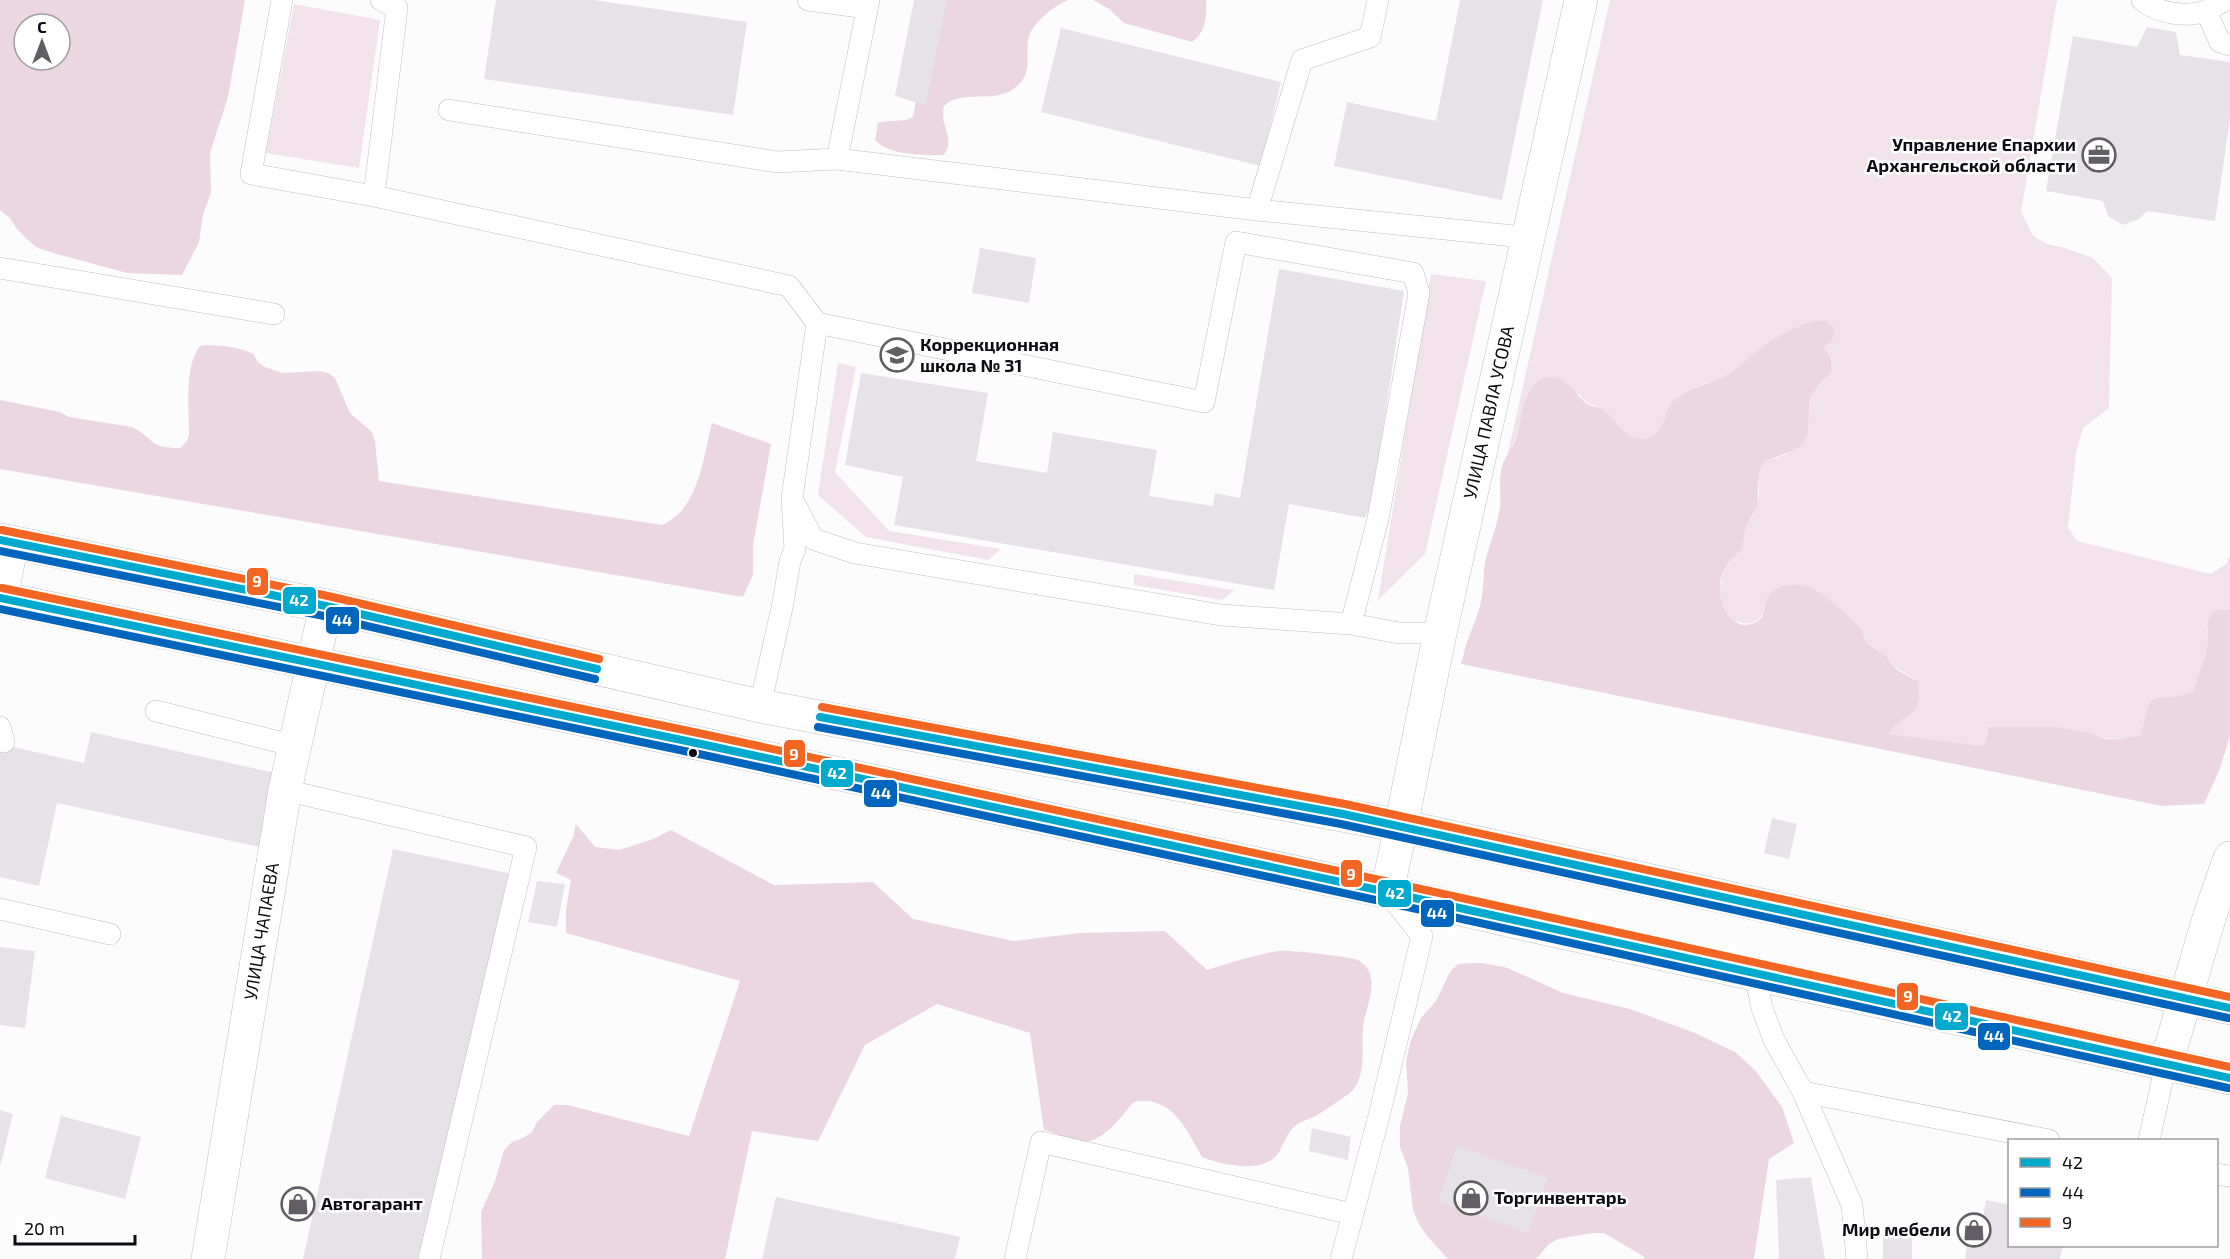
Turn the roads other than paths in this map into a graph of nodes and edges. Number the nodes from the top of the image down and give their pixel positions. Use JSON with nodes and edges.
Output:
{"nodes":[{"id":1,"x":282,"y":0,"type":"edge"},
{"id":2,"x":381,"y":0,"type":"edge"},
{"id":3,"x":808,"y":0,"type":"edge"},
{"id":4,"x":1378,"y":0,"type":"edge"},
{"id":5,"x":1581,"y":0,"type":"edge"},
{"id":6,"x":2142,"y":0,"type":"edge"},
{"id":7,"x":2226,"y":0,"type":"edge"},
{"id":8,"x":868,"y":4,"type":"edge"},
{"id":9,"x":2206,"y":11,"type":"junction"},
{"id":10,"x":2230,"y":45,"type":"edge"},
{"id":11,"x":449,"y":110,"type":"dead end"},
{"id":12,"x":837,"y":159,"type":"junction"},
{"id":13,"x":374,"y":196,"type":"junction"},
{"id":14,"x":1257,"y":210,"type":"junction"},
{"id":15,"x":1527,"y":241,"type":"junction"},
{"id":16,"x":0,"y":268,"type":"edge"},
{"id":17,"x":274,"y":314,"type":"dead end"},
{"id":18,"x":817,"y":323,"type":"junction"},
{"id":19,"x":792,"y":498,"type":"junction"},
{"id":20,"x":6,"y":541,"type":"edge"},
{"id":21,"x":0,"y":600,"type":"edge"},
{"id":22,"x":326,"y":606,"type":"junction"},
{"id":23,"x":1351,"y":624,"type":"junction"},
{"id":24,"x":1439,"y":638,"type":"junction"},
{"id":25,"x":314,"y":662,"type":"junction"},
{"id":26,"x":760,"y":706,"type":"junction"},
{"id":27,"x":156,"y":711,"type":"dead end"},
{"id":28,"x":295,"y":746,"type":"junction"},
{"id":29,"x":285,"y":790,"type":"junction"},
{"id":30,"x":1401,"y":826,"type":"junction"},
{"id":31,"x":2230,"y":858,"type":"edge"},
{"id":32,"x":1387,"y":892,"type":"junction"},
{"id":33,"x":0,"y":909,"type":"edge"},
{"id":34,"x":110,"y":934,"type":"dead end"},
{"id":35,"x":1755,"y":974,"type":"junction"},
{"id":36,"x":2187,"y":998,"type":"junction"},
{"id":37,"x":2230,"y":1008,"type":"edge"},
{"id":38,"x":2166,"y":1064,"type":"junction"},
{"id":39,"x":2230,"y":1078,"type":"edge"},
{"id":40,"x":1803,"y":1092,"type":"junction"},
{"id":41,"x":2044,"y":1139,"type":"edge"},
{"id":42,"x":2149,"y":1139,"type":"edge"},
{"id":43,"x":1352,"y":1214,"type":"junction"},
{"id":44,"x":208,"y":1259,"type":"edge"},
{"id":45,"x":429,"y":1259,"type":"edge"},
{"id":46,"x":1015,"y":1259,"type":"edge"},
{"id":47,"x":1341,"y":1259,"type":"edge"},
{"id":48,"x":1857,"y":1259,"type":"edge"}],
"edges":[{"from":1,"to":13,"type":"lane"},
{"from":2,"to":13,"type":"lane"},
{"from":3,"to":8,"type":"lane"},
{"from":4,"to":14,"type":"lane"},
{"from":5,"to":15,"type":"main road","name":"УЛИЦА ПАВЛА УСОВА"},
{"from":6,"to":9,"type":"lane"},
{"from":7,"to":9,"type":"lane"},
{"from":8,"to":12,"type":"lane"},
{"from":9,"to":10,"type":"lane"},
{"from":11,"to":12,"type":"lane"},
{"from":12,"to":14,"type":"lane"},
{"from":13,"to":18,"type":"lane"},
{"from":14,"to":15,"type":"lane"},
{"from":15,"to":24,"type":"main road","name":"УЛИЦА ПАВЛА УСОВА"},
{"from":16,"to":17,"type":"lane"},
{"from":18,"to":19,"type":"lane"},
{"from":18,"to":23,"type":"lane"},
{"from":19,"to":23,"type":"lane"},
{"from":19,"to":26,"type":"lane"},
{"from":20,"to":21,"type":"main road"},
{"from":20,"to":22,"type":"main road"},
{"from":21,"to":25,"type":"main road"},
{"from":22,"to":25,"type":"main road","name":"УЛИЦА ЧАПАЕВА"},
{"from":22,"to":26,"type":"main road"},
{"from":23,"to":24,"type":"lane"},
{"from":24,"to":30,"type":"main road","name":"УЛИЦА ПАВЛА УСОВА"},
{"from":25,"to":28,"type":"main road","name":"УЛИЦА ЧАПАЕВА"},
{"from":25,"to":32,"type":"main road"},
{"from":26,"to":30,"type":"main road"},
{"from":27,"to":28,"type":"lane"},
{"from":28,"to":29,"type":"main road","name":"УЛИЦА ЧАПАЕВА"},
{"from":29,"to":44,"type":"main road","name":"УЛИЦА ЧАПАЕВА"},
{"from":29,"to":45,"type":"lane"},
{"from":30,"to":32,"type":"main road","name":"УЛИЦА ПАВЛА УСОВА"},
{"from":30,"to":36,"type":"main road"},
{"from":31,"to":36,"type":"main road"},
{"from":32,"to":35,"type":"main road"},
{"from":32,"to":43,"type":"lane"},
{"from":33,"to":34,"type":"lane"},
{"from":35,"to":38,"type":"main road"},
{"from":35,"to":40,"type":"lane"},
{"from":36,"to":37,"type":"main road"},
{"from":36,"to":38,"type":"main road"},
{"from":38,"to":39,"type":"main road"},
{"from":38,"to":42,"type":"lane"},
{"from":40,"to":41,"type":"lane"},
{"from":40,"to":48,"type":"lane"},
{"from":43,"to":46,"type":"lane"},
{"from":43,"to":47,"type":"lane"}]}
